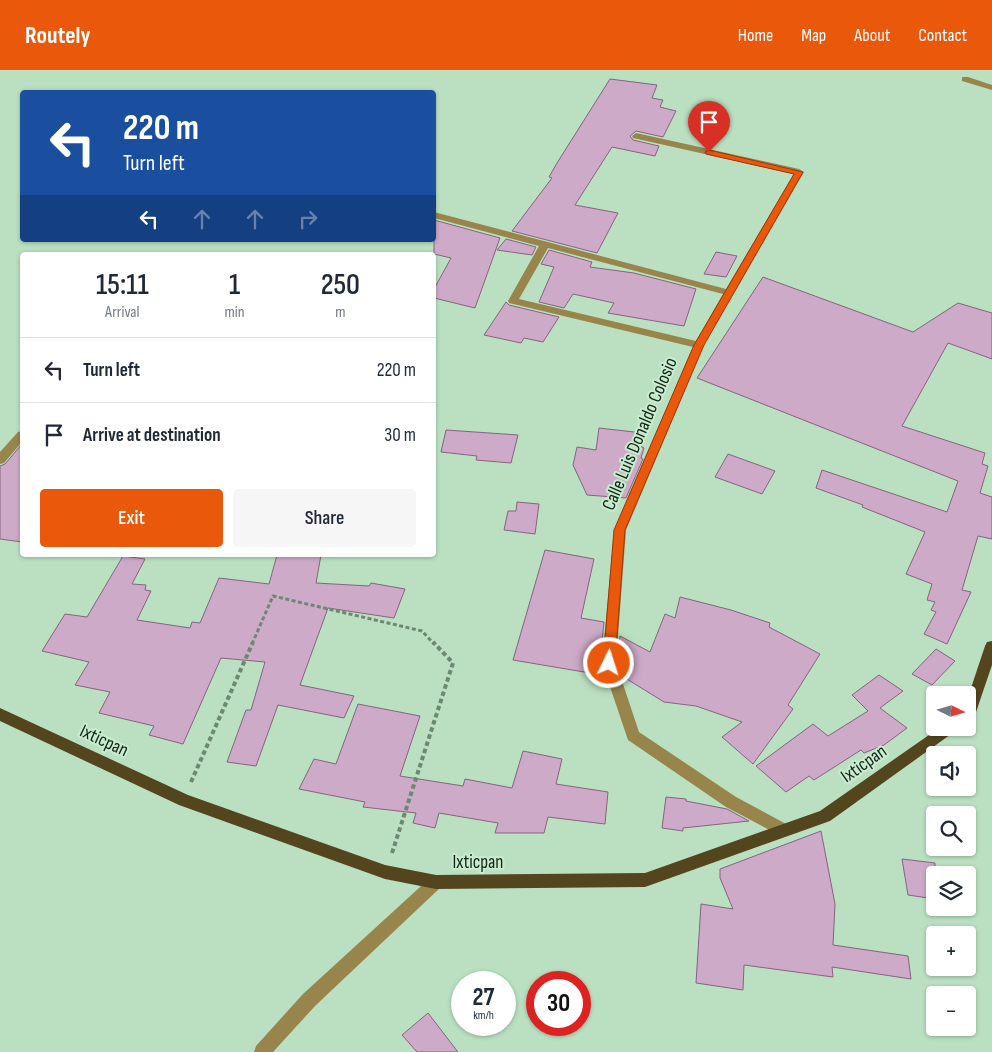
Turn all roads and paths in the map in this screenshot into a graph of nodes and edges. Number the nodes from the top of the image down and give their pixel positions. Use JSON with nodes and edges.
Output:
{"nodes":[{"id":1,"x":965,"y":79,"type":"dead end"},
{"id":2,"x":992,"y":88,"type":"edge"},
{"id":3,"x":636,"y":136,"type":"dead end"},
{"id":4,"x":436,"y":216,"type":"edge"},
{"id":5,"x":545,"y":244,"type":"junction"},
{"id":6,"x":730,"y":293,"type":"junction"},
{"id":7,"x":699,"y":345,"type":"junction"},
{"id":8,"x":20,"y":437,"type":"edge"},
{"id":9,"x":0,"y":460,"type":"edge"},
{"id":10,"x":992,"y":646,"type":"edge"},
{"id":11,"x":976,"y":692,"type":"edge"},
{"id":12,"x":0,"y":714,"type":"edge"},
{"id":13,"x":938,"y":736,"type":"edge"},
{"id":14,"x":184,"y":800,"type":"junction"},
{"id":15,"x":783,"y":830,"type":"junction"},
{"id":16,"x":385,"y":872,"type":"junction"},
{"id":17,"x":436,"y":882,"type":"junction"},
{"id":18,"x":262,"y":1052,"type":"edge"}],
"edges":[{"from":1,"to":2,"type":"street"},
{"from":3,"to":6,"type":"street","name":"Calle Luis Donaldo Colosio"},
{"from":4,"to":5,"type":"street"},
{"from":5,"to":6,"type":"street"},
{"from":5,"to":7,"type":"street"},
{"from":6,"to":7,"type":"street","name":"Calle Luis Donaldo Colosio"},
{"from":7,"to":15,"type":"street","name":"Calle Luis Donaldo Colosio"},
{"from":8,"to":9,"type":"street"},
{"from":10,"to":11,"type":"main road"},
{"from":12,"to":14,"type":"main road","name":"Ixticpan"},
{"from":13,"to":15,"type":"main road","name":"Ixticpan"},
{"from":14,"to":16,"type":"main road","name":"Ixticpan"},
{"from":14,"to":16,"type":"path"},
{"from":15,"to":17,"type":"main road","name":"Ixticpan"},
{"from":16,"to":17,"type":"main road","name":"Ixticpan"},
{"from":17,"to":18,"type":"street"}]}
